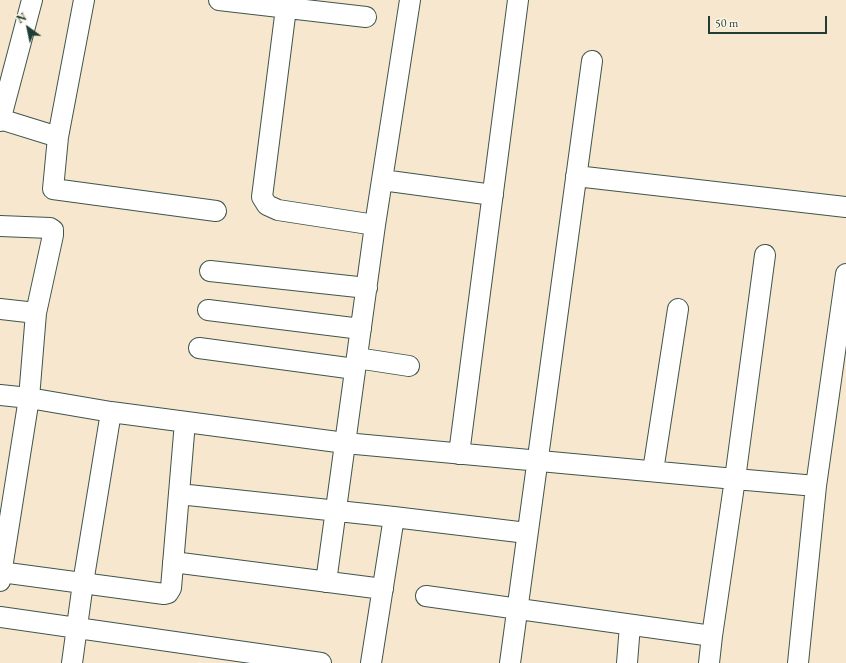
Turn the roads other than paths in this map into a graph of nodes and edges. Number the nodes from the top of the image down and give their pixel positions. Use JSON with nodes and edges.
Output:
{"nodes":[{"id":1,"x":32,"y":0,"type":"edge"},
{"id":2,"x":84,"y":0,"type":"edge"},
{"id":3,"x":219,"y":0,"type":"edge"},
{"id":4,"x":410,"y":0,"type":"edge"},
{"id":5,"x":518,"y":0,"type":"edge"},
{"id":6,"x":286,"y":8,"type":"junction"},
{"id":7,"x":366,"y":17,"type":"dead end"},
{"id":8,"x":592,"y":61,"type":"dead end"},
{"id":9,"x":0,"y":120,"type":"edge"},
{"id":10,"x":58,"y":136,"type":"junction"},
{"id":11,"x":576,"y":176,"type":"junction"},
{"id":12,"x":382,"y":180,"type":"junction"},
{"id":13,"x":493,"y":195,"type":"junction"},
{"id":14,"x":846,"y":207,"type":"edge"},
{"id":15,"x":216,"y":211,"type":"dead end"},
{"id":16,"x":375,"y":225,"type":"junction"},
{"id":17,"x":0,"y":226,"type":"edge"},
{"id":18,"x":764,"y":255,"type":"dead end"},
{"id":19,"x":210,"y":271,"type":"dead end"},
{"id":20,"x":846,"y":274,"type":"edge"},
{"id":21,"x":367,"y":288,"type":"junction"},
{"id":22,"x":0,"y":309,"type":"edge"},
{"id":23,"x":678,"y":309,"type":"dead end"},
{"id":24,"x":208,"y":310,"type":"dead end"},
{"id":25,"x":36,"y":314,"type":"junction"},
{"id":26,"x":361,"y":329,"type":"junction"},
{"id":27,"x":199,"y":348,"type":"dead end"},
{"id":28,"x":356,"y":364,"type":"junction"},
{"id":29,"x":409,"y":366,"type":"dead end"},
{"id":30,"x":0,"y":395,"type":"edge"},
{"id":31,"x":29,"y":398,"type":"junction"},
{"id":32,"x":111,"y":412,"type":"junction"},
{"id":33,"x":185,"y":422,"type":"junction"},
{"id":34,"x":345,"y":443,"type":"junction"},
{"id":35,"x":458,"y":454,"type":"junction"},
{"id":36,"x":537,"y":461,"type":"junction"},
{"id":37,"x":653,"y":471,"type":"junction"},
{"id":38,"x":735,"y":479,"type":"junction"},
{"id":39,"x":8,"y":486,"type":"edge"},
{"id":40,"x":816,"y":486,"type":"junction"},
{"id":41,"x":179,"y":494,"type":"junction"},
{"id":42,"x":336,"y":511,"type":"junction"},
{"id":43,"x":394,"y":517,"type":"junction"},
{"id":44,"x":527,"y":533,"type":"junction"},
{"id":45,"x":173,"y":562,"type":"junction"},
{"id":46,"x":1,"y":575,"type":"edge"},
{"id":47,"x":326,"y":582,"type":"junction"},
{"id":48,"x":83,"y":583,"type":"junction"},
{"id":49,"x":383,"y":589,"type":"junction"},
{"id":50,"x":426,"y":596,"type":"dead end"},
{"id":51,"x":517,"y":609,"type":"junction"},
{"id":52,"x":0,"y":616,"type":"edge"},
{"id":53,"x":630,"y":624,"type":"junction"},
{"id":54,"x":78,"y":628,"type":"junction"},
{"id":55,"x":712,"y":636,"type":"junction"},
{"id":56,"x":72,"y":663,"type":"edge"},
{"id":57,"x":315,"y":663,"type":"edge"},
{"id":58,"x":371,"y":663,"type":"edge"},
{"id":59,"x":510,"y":663,"type":"edge"},
{"id":60,"x":626,"y":663,"type":"edge"},
{"id":61,"x":709,"y":663,"type":"edge"},
{"id":62,"x":798,"y":663,"type":"edge"}],
"edges":[{"from":1,"to":9,"type":"street"},
{"from":2,"to":10,"type":"street"},
{"from":3,"to":6,"type":"street"},
{"from":4,"to":12,"type":"street"},
{"from":5,"to":13,"type":"street"},
{"from":6,"to":7,"type":"street"},
{"from":6,"to":16,"type":"street"},
{"from":8,"to":11,"type":"street"},
{"from":9,"to":10,"type":"street"},
{"from":10,"to":15,"type":"street"},
{"from":11,"to":14,"type":"street"},
{"from":11,"to":36,"type":"street"},
{"from":12,"to":13,"type":"street"},
{"from":12,"to":16,"type":"street"},
{"from":13,"to":35,"type":"street"},
{"from":16,"to":21,"type":"street"},
{"from":17,"to":25,"type":"street"},
{"from":18,"to":38,"type":"street"},
{"from":19,"to":21,"type":"street"},
{"from":20,"to":40,"type":"street"},
{"from":21,"to":26,"type":"street"},
{"from":22,"to":25,"type":"street"},
{"from":23,"to":37,"type":"street"},
{"from":24,"to":26,"type":"street"},
{"from":25,"to":31,"type":"street"},
{"from":26,"to":28,"type":"street"},
{"from":27,"to":28,"type":"street"},
{"from":28,"to":29,"type":"street"},
{"from":28,"to":34,"type":"street"},
{"from":30,"to":31,"type":"street"},
{"from":31,"to":32,"type":"street"},
{"from":31,"to":39,"type":"street"},
{"from":32,"to":33,"type":"street"},
{"from":32,"to":48,"type":"street"},
{"from":33,"to":34,"type":"street"},
{"from":33,"to":41,"type":"street"},
{"from":34,"to":35,"type":"street"},
{"from":34,"to":42,"type":"street"},
{"from":35,"to":36,"type":"street"},
{"from":36,"to":37,"type":"street"},
{"from":36,"to":44,"type":"street"},
{"from":37,"to":38,"type":"street"},
{"from":38,"to":40,"type":"street"},
{"from":38,"to":55,"type":"street"},
{"from":39,"to":46,"type":"street"},
{"from":40,"to":62,"type":"street"},
{"from":41,"to":42,"type":"street"},
{"from":41,"to":45,"type":"street"},
{"from":42,"to":43,"type":"street"},
{"from":42,"to":47,"type":"street"},
{"from":43,"to":44,"type":"street"},
{"from":43,"to":49,"type":"street"},
{"from":44,"to":51,"type":"street"},
{"from":45,"to":47,"type":"street"},
{"from":45,"to":48,"type":"street"},
{"from":46,"to":48,"type":"street"},
{"from":47,"to":49,"type":"street"},
{"from":48,"to":54,"type":"street"},
{"from":49,"to":58,"type":"street"},
{"from":50,"to":51,"type":"street"},
{"from":51,"to":53,"type":"street"},
{"from":51,"to":59,"type":"street"},
{"from":52,"to":54,"type":"street"},
{"from":53,"to":55,"type":"street"},
{"from":53,"to":60,"type":"street"},
{"from":54,"to":56,"type":"street"},
{"from":54,"to":57,"type":"street"},
{"from":55,"to":61,"type":"street"}]}
